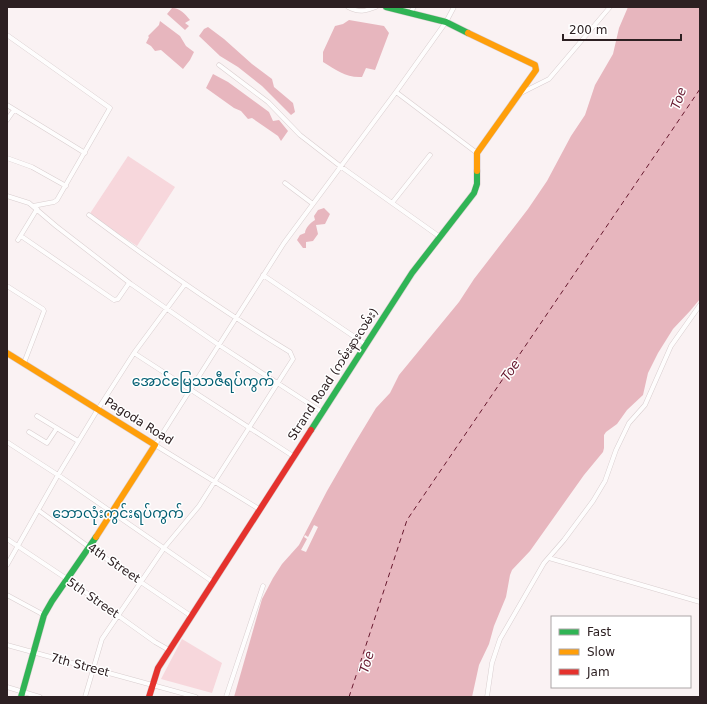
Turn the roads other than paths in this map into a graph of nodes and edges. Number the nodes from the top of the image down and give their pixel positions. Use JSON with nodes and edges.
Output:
{"nodes":[{"id":1,"x":348,"y":7,"type":"edge"},
{"id":2,"x":376,"y":7,"type":"edge"},
{"id":3,"x":386,"y":7,"type":"edge"},
{"id":4,"x":414,"y":7,"type":"edge"},
{"id":5,"x":454,"y":7,"type":"edge"},
{"id":6,"x":610,"y":7,"type":"edge"},
{"id":7,"x":410,"y":13,"type":"junction"},
{"id":8,"x":446,"y":22,"type":"junction"},
{"id":9,"x":7,"y":35,"type":"edge"},
{"id":10,"x":219,"y":65,"type":"dead end"},
{"id":11,"x":396,"y":92,"type":"junction"},
{"id":12,"x":519,"y":94,"type":"junction"},
{"id":13,"x":7,"y":105,"type":"edge"},
{"id":14,"x":14,"y":110,"type":"junction"},
{"id":15,"x":7,"y":120,"type":"edge"},
{"id":16,"x":85,"y":153,"type":"junction"},
{"id":17,"x":477,"y":154,"type":"junction"},
{"id":18,"x":430,"y":155,"type":"dead end"},
{"id":19,"x":7,"y":158,"type":"edge"},
{"id":20,"x":340,"y":166,"type":"junction"},
{"id":21,"x":285,"y":183,"type":"dead end"},
{"id":22,"x":66,"y":186,"type":"junction"},
{"id":23,"x":7,"y":196,"type":"edge"},
{"id":24,"x":392,"y":203,"type":"junction"},
{"id":25,"x":313,"y":204,"type":"junction"},
{"id":26,"x":33,"y":206,"type":"junction"},
{"id":27,"x":37,"y":209,"type":"junction"},
{"id":28,"x":89,"y":215,"type":"dead end"},
{"id":29,"x":21,"y":236,"type":"junction"},
{"id":30,"x":440,"y":237,"type":"junction"},
{"id":31,"x":18,"y":240,"type":"dead end"},
{"id":32,"x":263,"y":275,"type":"junction"},
{"id":33,"x":129,"y":283,"type":"junction"},
{"id":34,"x":185,"y":284,"type":"junction"},
{"id":35,"x":7,"y":286,"type":"edge"},
{"id":36,"x":700,"y":305,"type":"edge"},
{"id":37,"x":166,"y":309,"type":"junction"},
{"id":38,"x":236,"y":319,"type":"junction"},
{"id":39,"x":366,"y":344,"type":"junction"},
{"id":40,"x":219,"y":345,"type":"junction"},
{"id":41,"x":7,"y":353,"type":"edge"},
{"id":42,"x":134,"y":353,"type":"junction"},
{"id":43,"x":24,"y":363,"type":"junction"},
{"id":44,"x":278,"y":384,"type":"junction"},
{"id":45,"x":190,"y":390,"type":"junction"},
{"id":46,"x":98,"y":409,"type":"junction"},
{"id":47,"x":322,"y":412,"type":"junction"},
{"id":48,"x":38,"y":416,"type":"dead end"},
{"id":49,"x":57,"y":428,"type":"junction"},
{"id":50,"x":249,"y":428,"type":"junction"},
{"id":51,"x":29,"y":432,"type":"dead end"},
{"id":52,"x":78,"y":441,"type":"junction"},
{"id":53,"x":7,"y":442,"type":"edge"},
{"id":54,"x":156,"y":445,"type":"junction"},
{"id":55,"x":293,"y":456,"type":"junction"},
{"id":56,"x":58,"y":475,"type":"junction"},
{"id":57,"x":215,"y":481,"type":"junction"},
{"id":58,"x":259,"y":508,"type":"junction"},
{"id":59,"x":38,"y":510,"type":"junction"},
{"id":60,"x":112,"y":513,"type":"junction"},
{"id":61,"x":7,"y":539,"type":"edge"},
{"id":62,"x":17,"y":546,"type":"junction"},
{"id":63,"x":89,"y":547,"type":"junction"},
{"id":64,"x":164,"y":548,"type":"junction"},
{"id":65,"x":549,"y":558,"type":"junction"},
{"id":66,"x":7,"y":565,"type":"edge"},
{"id":67,"x":67,"y":579,"type":"junction"},
{"id":68,"x":140,"y":582,"type":"junction"},
{"id":69,"x":213,"y":582,"type":"junction"},
{"id":70,"x":263,"y":586,"type":"dead end"},
{"id":71,"x":7,"y":595,"type":"edge"},
{"id":72,"x":700,"y":602,"type":"edge"},
{"id":73,"x":44,"y":615,"type":"junction"},
{"id":74,"x":117,"y":615,"type":"junction"},
{"id":75,"x":191,"y":616,"type":"junction"},
{"id":76,"x":7,"y":644,"type":"edge"},
{"id":77,"x":169,"y":650,"type":"junction"},
{"id":78,"x":34,"y":652,"type":"junction"},
{"id":79,"x":93,"y":668,"type":"junction"},
{"id":80,"x":153,"y":685,"type":"junction"},
{"id":81,"x":7,"y":687,"type":"edge"},
{"id":82,"x":22,"y":695,"type":"edge"},
{"id":83,"x":40,"y":697,"type":"edge"},
{"id":84,"x":85,"y":697,"type":"edge"},
{"id":85,"x":149,"y":697,"type":"edge"},
{"id":86,"x":196,"y":697,"type":"edge"},
{"id":87,"x":226,"y":697,"type":"edge"},
{"id":88,"x":487,"y":697,"type":"edge"}],
"edges":[{"from":1,"to":2,"type":"street"},
{"from":3,"to":7,"type":"street"},
{"from":4,"to":7,"type":"street"},
{"from":5,"to":8,"type":"street"},
{"from":6,"to":12,"type":"street"},
{"from":7,"to":8,"type":"street"},
{"from":8,"to":11,"type":"street"},
{"from":8,"to":12,"type":"street"},
{"from":9,"to":16,"type":"street"},
{"from":10,"to":20,"type":"street"},
{"from":11,"to":17,"type":"street"},
{"from":11,"to":20,"type":"street"},
{"from":12,"to":17,"type":"street"},
{"from":13,"to":14,"type":"street"},
{"from":14,"to":15,"type":"street"},
{"from":14,"to":16,"type":"street"},
{"from":16,"to":22,"type":"street"},
{"from":17,"to":30,"type":"street","name":"Strand Road (ကမ်းနားလမ်း)"},
{"from":18,"to":24,"type":"street"},
{"from":19,"to":22,"type":"street"},
{"from":20,"to":24,"type":"street"},
{"from":20,"to":25,"type":"street"},
{"from":21,"to":25,"type":"street"},
{"from":22,"to":26,"type":"street"},
{"from":23,"to":26,"type":"street"},
{"from":24,"to":30,"type":"street"},
{"from":25,"to":32,"type":"street"},
{"from":26,"to":27,"type":"street"},
{"from":27,"to":29,"type":"street"},
{"from":27,"to":33,"type":"street"},
{"from":28,"to":34,"type":"street"},
{"from":29,"to":31,"type":"street"},
{"from":29,"to":33,"type":"street"},
{"from":30,"to":39,"type":"street","name":"Strand Road (ကမ်းနားလမ်း)"},
{"from":32,"to":38,"type":"street"},
{"from":32,"to":39,"type":"street"},
{"from":33,"to":37,"type":"street"},
{"from":34,"to":37,"type":"street"},
{"from":34,"to":38,"type":"street"},
{"from":35,"to":43,"type":"street"},
{"from":36,"to":65,"type":"street"},
{"from":37,"to":40,"type":"street"},
{"from":37,"to":42,"type":"street"},
{"from":38,"to":40,"type":"street"},
{"from":38,"to":44,"type":"street"},
{"from":39,"to":47,"type":"street","name":"Strand Road (ကမ်းနားလမ်း)"},
{"from":40,"to":44,"type":"street"},
{"from":40,"to":45,"type":"street"},
{"from":41,"to":43,"type":"street","name":"Pagoda Road"},
{"from":42,"to":45,"type":"street"},
{"from":42,"to":46,"type":"street"},
{"from":43,"to":46,"type":"street","name":"Pagoda Road"},
{"from":44,"to":47,"type":"street"},
{"from":44,"to":50,"type":"street"},
{"from":45,"to":50,"type":"street"},
{"from":45,"to":54,"type":"street"},
{"from":46,"to":52,"type":"street"},
{"from":46,"to":54,"type":"street","name":"Pagoda Road"},
{"from":47,"to":55,"type":"street","name":"Strand Road (ကမ်းနားလမ်း)"},
{"from":48,"to":49,"type":"street"},
{"from":49,"to":51,"type":"street"},
{"from":49,"to":52,"type":"street"},
{"from":50,"to":55,"type":"street"},
{"from":50,"to":57,"type":"street"},
{"from":52,"to":56,"type":"street"},
{"from":53,"to":56,"type":"street"},
{"from":54,"to":57,"type":"street","name":"Pagoda Road"},
{"from":54,"to":60,"type":"street"},
{"from":55,"to":58,"type":"street","name":"Strand Road (ကမ်းနားလမ်း)"},
{"from":56,"to":59,"type":"street"},
{"from":56,"to":60,"type":"street"},
{"from":57,"to":58,"type":"street","name":"Pagoda Road"},
{"from":57,"to":64,"type":"street"},
{"from":58,"to":69,"type":"street","name":"Strand Road (ကမ်းနားလမ်း)"},
{"from":59,"to":62,"type":"street"},
{"from":59,"to":63,"type":"street","name":"4th Street"},
{"from":60,"to":63,"type":"street"},
{"from":60,"to":64,"type":"street"},
{"from":61,"to":62,"type":"street","name":"5th Street"},
{"from":62,"to":66,"type":"street"},
{"from":62,"to":67,"type":"street","name":"5th Street"},
{"from":63,"to":67,"type":"street"},
{"from":63,"to":68,"type":"street","name":"4th Street"},
{"from":64,"to":68,"type":"street"},
{"from":64,"to":69,"type":"street"},
{"from":65,"to":72,"type":"street"},
{"from":65,"to":88,"type":"street"},
{"from":67,"to":73,"type":"street"},
{"from":67,"to":74,"type":"street","name":"5th Street"},
{"from":68,"to":74,"type":"street"},
{"from":68,"to":75,"type":"street","name":"4th Street"},
{"from":69,"to":75,"type":"street","name":"Strand Road (ကမ်းနားလမ်း)"},
{"from":70,"to":87,"type":"street"},
{"from":71,"to":73,"type":"street"},
{"from":73,"to":78,"type":"street"},
{"from":74,"to":77,"type":"street","name":"5th Street"},
{"from":74,"to":79,"type":"street"},
{"from":75,"to":77,"type":"street","name":"Strand Road (ကမ်းနားလမ်း)"},
{"from":76,"to":78,"type":"street","name":"7th Street"},
{"from":77,"to":80,"type":"street","name":"Strand Road (ကမ်းနားလမ်း)"},
{"from":78,"to":79,"type":"street","name":"7th Street"},
{"from":78,"to":82,"type":"street"},
{"from":79,"to":80,"type":"street","name":"7th Street"},
{"from":79,"to":84,"type":"street"},
{"from":80,"to":85,"type":"street","name":"Strand Road (ကမ်းနားလမ်း)"},
{"from":80,"to":86,"type":"street","name":"7th Street"},
{"from":81,"to":82,"type":"street"},
{"from":82,"to":83,"type":"street"}]}
